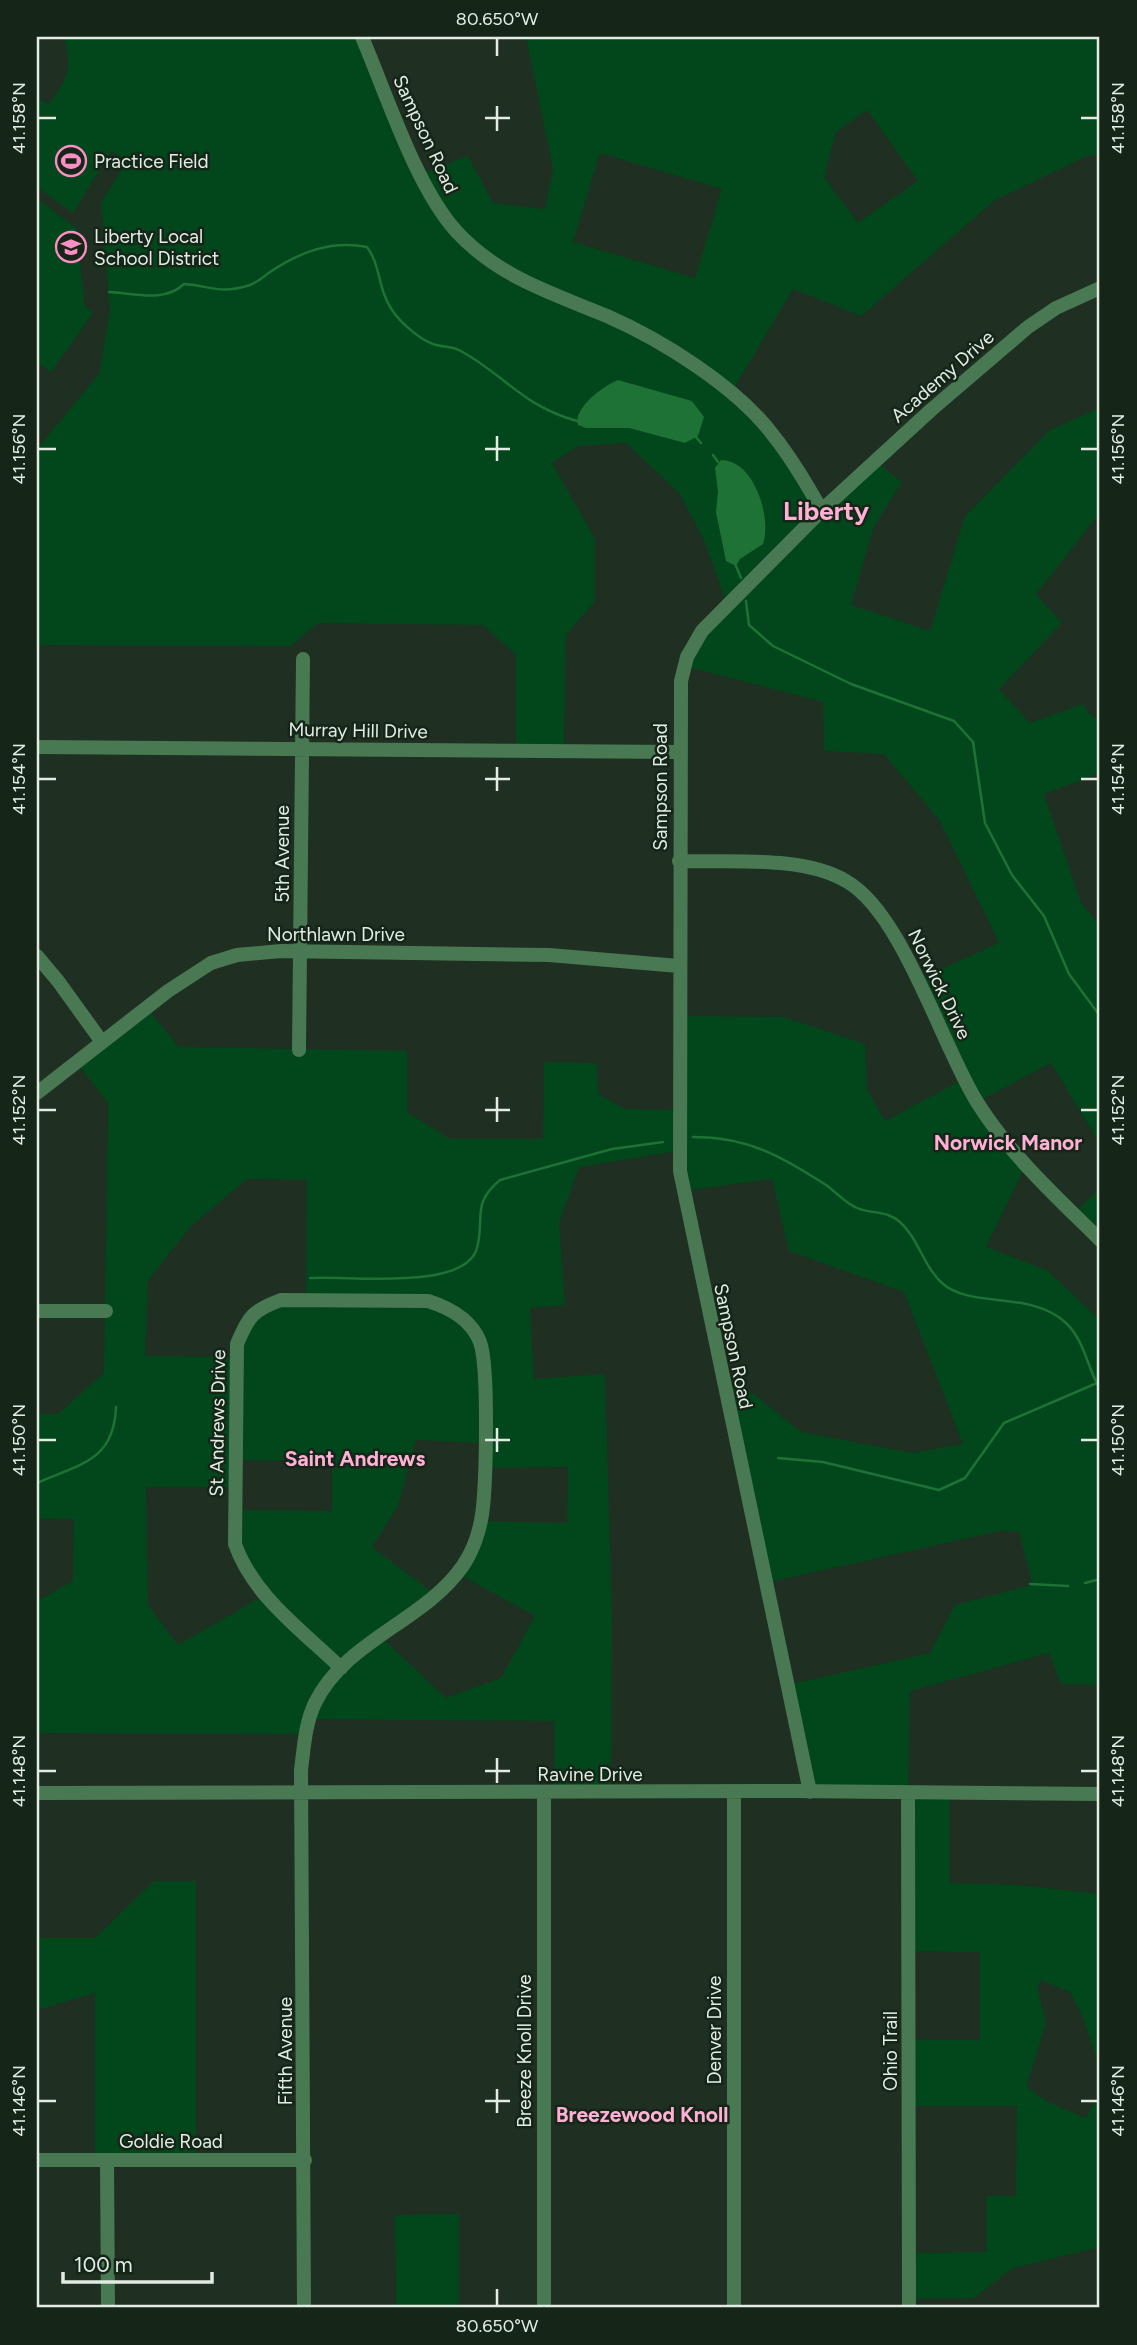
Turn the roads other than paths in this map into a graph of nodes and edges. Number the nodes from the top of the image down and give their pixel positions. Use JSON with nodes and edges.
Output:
{"nodes":[{"id":1,"x":362,"y":37,"type":"edge"},
{"id":2,"x":1100,"y":288,"type":"edge"},
{"id":3,"x":822,"y":511,"type":"junction"},
{"id":4,"x":303,"y":659,"type":"dead end"},
{"id":5,"x":37,"y":747,"type":"edge"},
{"id":6,"x":302,"y":749,"type":"junction"},
{"id":7,"x":679,"y":752,"type":"junction"},
{"id":8,"x":679,"y":861,"type":"junction"},
{"id":9,"x":301,"y":952,"type":"junction"},
{"id":10,"x":37,"y":956,"type":"edge"},
{"id":11,"x":679,"y":967,"type":"junction"},
{"id":12,"x":102,"y":1042,"type":"junction"},
{"id":13,"x":299,"y":1050,"type":"dead end"},
{"id":14,"x":37,"y":1093,"type":"edge"},
{"id":15,"x":1100,"y":1240,"type":"edge"},
{"id":16,"x":37,"y":1311,"type":"edge"},
{"id":17,"x":106,"y":1311,"type":"dead end"},
{"id":18,"x":341,"y":1668,"type":"junction"},
{"id":19,"x":810,"y":1792,"type":"junction"},
{"id":20,"x":37,"y":1793,"type":"edge"},
{"id":21,"x":303,"y":1793,"type":"junction"},
{"id":22,"x":544,"y":1793,"type":"junction"},
{"id":23,"x":734,"y":1793,"type":"junction"},
{"id":24,"x":908,"y":1794,"type":"junction"},
{"id":25,"x":1100,"y":1794,"type":"edge"},
{"id":26,"x":37,"y":2161,"type":"edge"},
{"id":27,"x":107,"y":2161,"type":"junction"},
{"id":28,"x":305,"y":2161,"type":"junction"},
{"id":29,"x":108,"y":2308,"type":"edge"},
{"id":30,"x":304,"y":2308,"type":"edge"},
{"id":31,"x":544,"y":2308,"type":"edge"},
{"id":32,"x":734,"y":2308,"type":"edge"},
{"id":33,"x":909,"y":2308,"type":"edge"}],
"edges":[{"from":1,"to":3,"type":"street","name":"Sampson Road"},
{"from":2,"to":3,"type":"street","name":"Academy Drive"},
{"from":3,"to":7,"type":"street","name":"Sampson Road"},
{"from":4,"to":6,"type":"street","name":"5th Avenue"},
{"from":5,"to":6,"type":"street","name":"Murray Hill Drive"},
{"from":6,"to":7,"type":"street","name":"Murray Hill Drive"},
{"from":6,"to":9,"type":"street","name":"5th Avenue"},
{"from":7,"to":8,"type":"street","name":"Sampson Road"},
{"from":8,"to":11,"type":"street","name":"Sampson Road"},
{"from":8,"to":15,"type":"street","name":"Norwick Drive"},
{"from":9,"to":11,"type":"street","name":"Northlawn Drive"},
{"from":9,"to":12,"type":"street","name":"Northlawn Drive"},
{"from":9,"to":13,"type":"street","name":"5th Avenue"},
{"from":10,"to":12,"type":"street"},
{"from":11,"to":19,"type":"street","name":"Sampson Road"},
{"from":12,"to":14,"type":"street","name":"Northlawn Drive"},
{"from":16,"to":17,"type":"street"},
{"from":18,"to":18,"type":"street","name":"St Andrews Drive"},
{"from":18,"to":21,"type":"street","name":"St Andrews Drive"},
{"from":19,"to":23,"type":"street","name":"Ravine Drive"},
{"from":19,"to":24,"type":"street","name":"Ravine Drive"},
{"from":20,"to":21,"type":"street","name":"Ravine Drive"},
{"from":21,"to":22,"type":"street","name":"Ravine Drive"},
{"from":21,"to":28,"type":"street","name":"Fifth Avenue"},
{"from":22,"to":23,"type":"street","name":"Ravine Drive"},
{"from":22,"to":31,"type":"street","name":"Breeze Knoll Drive"},
{"from":23,"to":32,"type":"street","name":"Denver Drive"},
{"from":24,"to":25,"type":"street","name":"Ravine Drive"},
{"from":24,"to":33,"type":"street","name":"Ohio Trail"},
{"from":26,"to":27,"type":"street","name":"Goldie Road"},
{"from":27,"to":28,"type":"street","name":"Goldie Road"},
{"from":27,"to":29,"type":"street"},
{"from":28,"to":30,"type":"street","name":"Fifth Avenue"}]}
